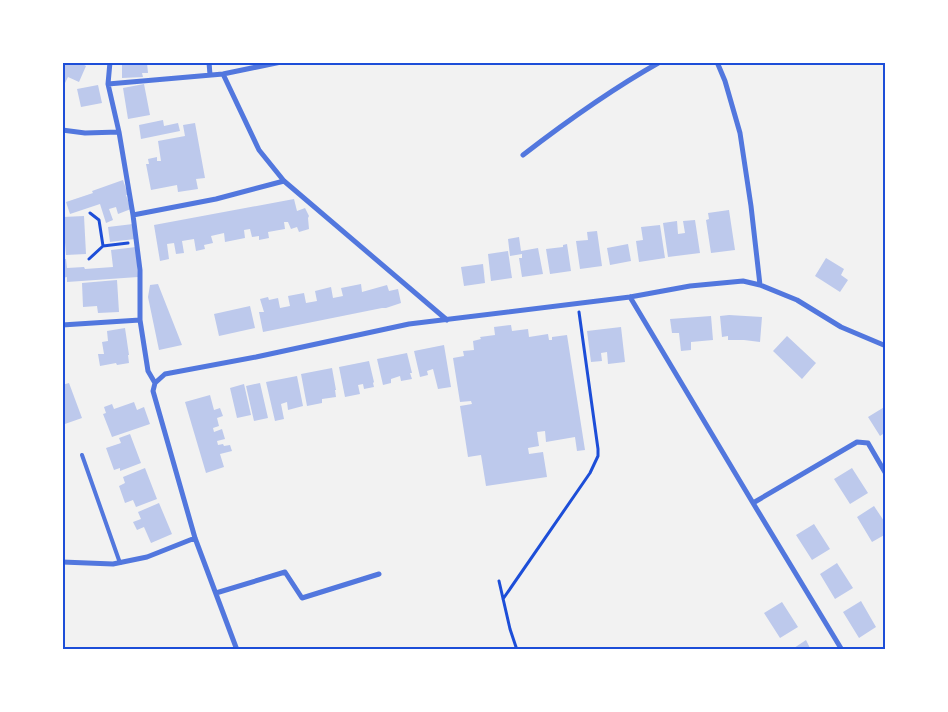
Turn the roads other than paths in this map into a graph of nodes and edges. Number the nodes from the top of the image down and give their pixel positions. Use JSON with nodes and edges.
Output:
{"nodes":[{"id":1,"x":110,"y":62,"type":"edge"},
{"id":2,"x":209,"y":62,"type":"edge"},
{"id":3,"x":280,"y":62,"type":"edge"},
{"id":4,"x":660,"y":62,"type":"edge"},
{"id":5,"x":717,"y":62,"type":"edge"},
{"id":6,"x":223,"y":74,"type":"junction"},
{"id":7,"x":210,"y":75,"type":"junction"},
{"id":8,"x":108,"y":84,"type":"junction"},
{"id":9,"x":62,"y":130,"type":"edge"},
{"id":10,"x":119,"y":132,"type":"junction"},
{"id":11,"x":523,"y":155,"type":"dead end"},
{"id":12,"x":284,"y":181,"type":"junction"},
{"id":13,"x":133,"y":215,"type":"junction"},
{"id":14,"x":760,"y":285,"type":"junction"},
{"id":15,"x":630,"y":297,"type":"junction"},
{"id":16,"x":140,"y":320,"type":"junction"},
{"id":17,"x":447,"y":320,"type":"junction"},
{"id":18,"x":62,"y":325,"type":"edge"},
{"id":19,"x":886,"y":346,"type":"edge"},
{"id":20,"x":155,"y":382,"type":"junction"},
{"id":21,"x":82,"y":455,"type":"dead end"},
{"id":22,"x":886,"y":474,"type":"edge"},
{"id":23,"x":752,"y":503,"type":"junction"},
{"id":24,"x":195,"y":538,"type":"junction"},
{"id":25,"x":62,"y":562,"type":"edge"},
{"id":26,"x":120,"y":562,"type":"junction"},
{"id":27,"x":379,"y":574,"type":"dead end"},
{"id":28,"x":216,"y":593,"type":"junction"},
{"id":29,"x":237,"y":650,"type":"edge"},
{"id":30,"x":842,"y":650,"type":"edge"}],
"edges":[{"from":1,"to":8,"type":"street"},
{"from":2,"to":7,"type":"street"},
{"from":3,"to":6,"type":"street"},
{"from":4,"to":11,"type":"street"},
{"from":5,"to":14,"type":"street"},
{"from":6,"to":7,"type":"street"},
{"from":6,"to":12,"type":"street"},
{"from":7,"to":8,"type":"street"},
{"from":8,"to":10,"type":"street"},
{"from":9,"to":10,"type":"street"},
{"from":10,"to":13,"type":"street"},
{"from":12,"to":13,"type":"street"},
{"from":12,"to":17,"type":"street"},
{"from":13,"to":16,"type":"street"},
{"from":14,"to":15,"type":"street"},
{"from":14,"to":19,"type":"street"},
{"from":15,"to":17,"type":"street"},
{"from":15,"to":23,"type":"street"},
{"from":16,"to":18,"type":"street"},
{"from":16,"to":20,"type":"street"},
{"from":17,"to":20,"type":"street"},
{"from":20,"to":24,"type":"street"},
{"from":21,"to":26,"type":"lane"},
{"from":22,"to":23,"type":"street"},
{"from":23,"to":30,"type":"street"},
{"from":24,"to":26,"type":"street"},
{"from":24,"to":28,"type":"street"},
{"from":25,"to":26,"type":"street"},
{"from":27,"to":28,"type":"street"},
{"from":28,"to":29,"type":"street"}]}
